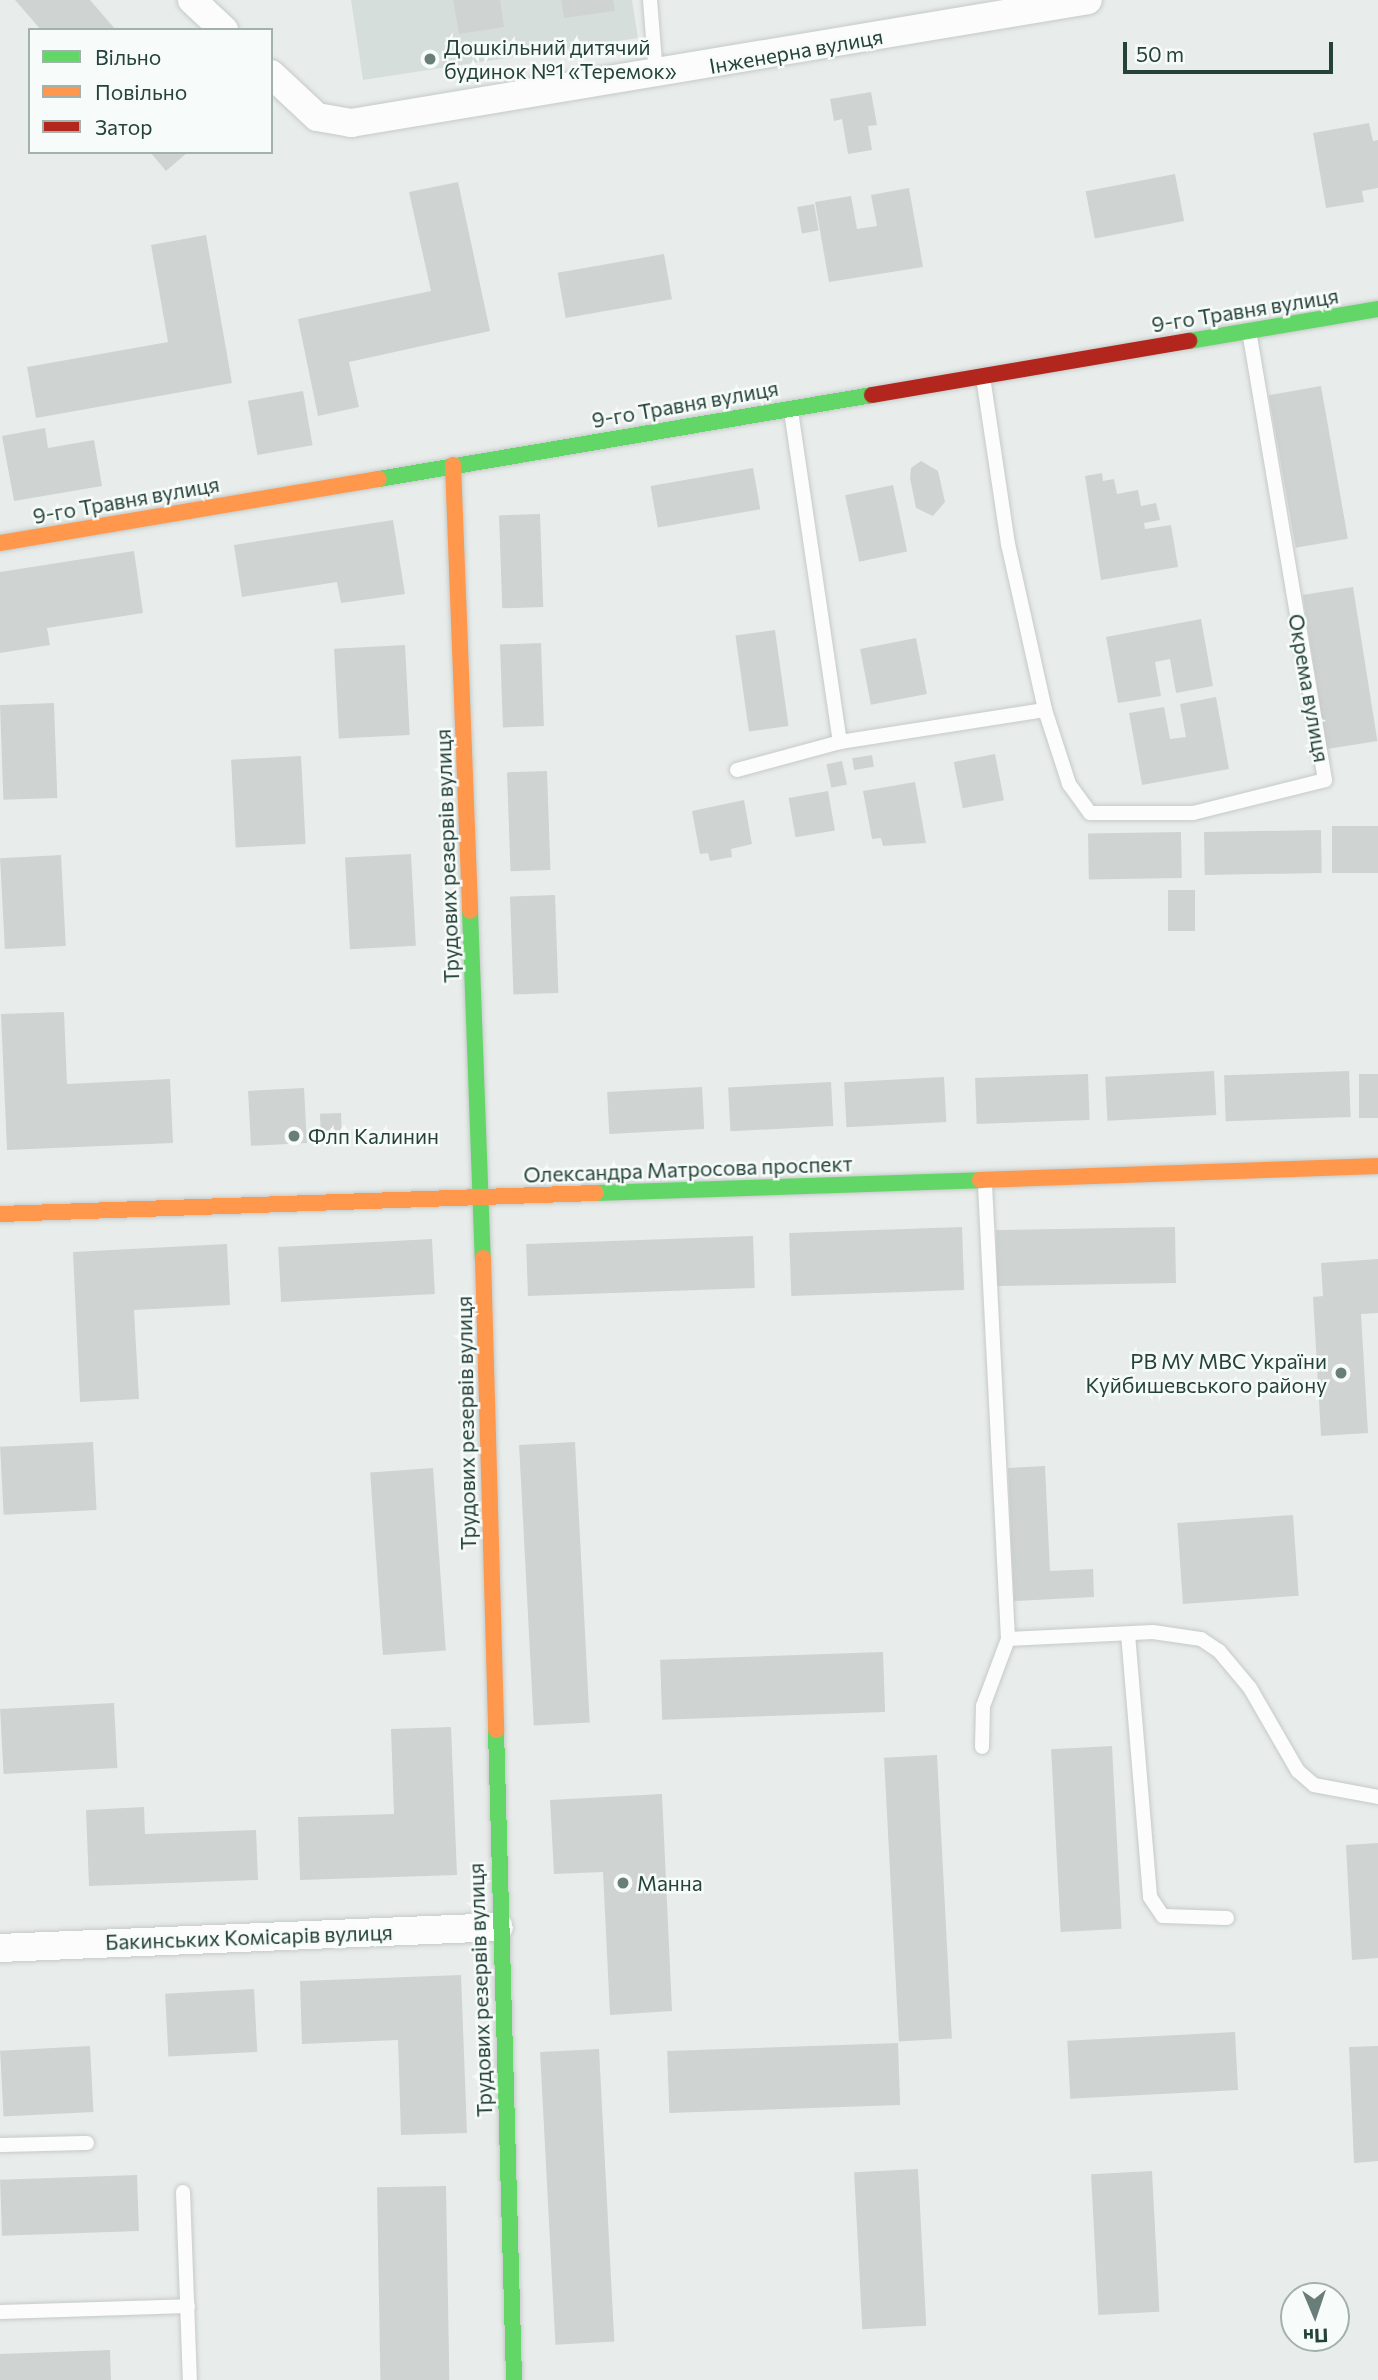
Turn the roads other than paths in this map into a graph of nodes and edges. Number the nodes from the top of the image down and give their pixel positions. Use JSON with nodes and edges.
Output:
{"nodes":[{"id":1,"x":192,"y":0,"type":"edge"},
{"id":2,"x":650,"y":0,"type":"edge"},
{"id":3,"x":1088,"y":0,"type":"edge"},
{"id":4,"x":222,"y":28,"type":"edge"},
{"id":5,"x":656,"y":75,"type":"junction"},
{"id":6,"x":273,"y":76,"type":"edge"},
{"id":7,"x":1378,"y":309,"type":"edge"},
{"id":8,"x":1249,"y":332,"type":"junction"},
{"id":9,"x":983,"y":374,"type":"junction"},
{"id":10,"x":791,"y":407,"type":"junction"},
{"id":11,"x":453,"y":465,"type":"junction"},
{"id":12,"x":0,"y":543,"type":"edge"},
{"id":13,"x":1045,"y":710,"type":"junction"},
{"id":14,"x":840,"y":742,"type":"junction"},
{"id":15,"x":737,"y":771,"type":"dead end"},
{"id":16,"x":1378,"y":1166,"type":"edge"},
{"id":17,"x":985,"y":1180,"type":"junction"},
{"id":18,"x":481,"y":1197,"type":"junction"},
{"id":19,"x":0,"y":1213,"type":"edge"},
{"id":20,"x":1128,"y":1634,"type":"junction"},
{"id":21,"x":1008,"y":1639,"type":"junction"},
{"id":22,"x":982,"y":1747,"type":"dead end"},
{"id":23,"x":1378,"y":1797,"type":"edge"},
{"id":24,"x":1227,"y":1918,"type":"dead end"},
{"id":25,"x":499,"y":1927,"type":"junction"},
{"id":26,"x":0,"y":1948,"type":"edge"},
{"id":27,"x":86,"y":2143,"type":"dead end"},
{"id":28,"x":0,"y":2145,"type":"edge"},
{"id":29,"x":183,"y":2192,"type":"dead end"},
{"id":30,"x":188,"y":2306,"type":"junction"},
{"id":31,"x":0,"y":2312,"type":"edge"},
{"id":32,"x":190,"y":2380,"type":"edge"},
{"id":33,"x":514,"y":2380,"type":"edge"}],
"edges":[{"from":1,"to":4,"type":"street"},
{"from":2,"to":5,"type":"lane"},
{"from":3,"to":5,"type":"street","name":"Інженерна вулиця"},
{"from":5,"to":6,"type":"street","name":"Інженерна вулиця"},
{"from":7,"to":8,"type":"street","name":"9-го Травня вулиця"},
{"from":8,"to":9,"type":"street","name":"9-го Травня вулиця"},
{"from":8,"to":13,"type":"lane","name":"Окрема вулиця"},
{"from":9,"to":10,"type":"street","name":"9-го Травня вулиця"},
{"from":9,"to":13,"type":"lane","name":"Окрема вулиця"},
{"from":10,"to":11,"type":"street","name":"9-го Травня вулиця"},
{"from":10,"to":14,"type":"lane"},
{"from":11,"to":12,"type":"street","name":"9-го Травня вулиця"},
{"from":11,"to":18,"type":"street","name":"Трудових резервів вулиця"},
{"from":13,"to":14,"type":"lane"},
{"from":14,"to":15,"type":"lane"},
{"from":16,"to":17,"type":"street","name":"Олександра Матросова проспект"},
{"from":17,"to":18,"type":"street","name":"Олександра Матросова проспект"},
{"from":17,"to":21,"type":"lane"},
{"from":18,"to":19,"type":"street","name":"Олександра Матросова проспект"},
{"from":18,"to":25,"type":"street","name":"Трудових резервів вулиця"},
{"from":20,"to":21,"type":"lane"},
{"from":20,"to":23,"type":"lane"},
{"from":20,"to":24,"type":"lane"},
{"from":21,"to":22,"type":"lane"},
{"from":25,"to":26,"type":"street","name":"Бакинських Комісарів вулиця"},
{"from":25,"to":33,"type":"street","name":"Трудових резервів вулиця"},
{"from":27,"to":28,"type":"lane"},
{"from":29,"to":30,"type":"lane"},
{"from":30,"to":31,"type":"lane"},
{"from":30,"to":32,"type":"lane"}]}
